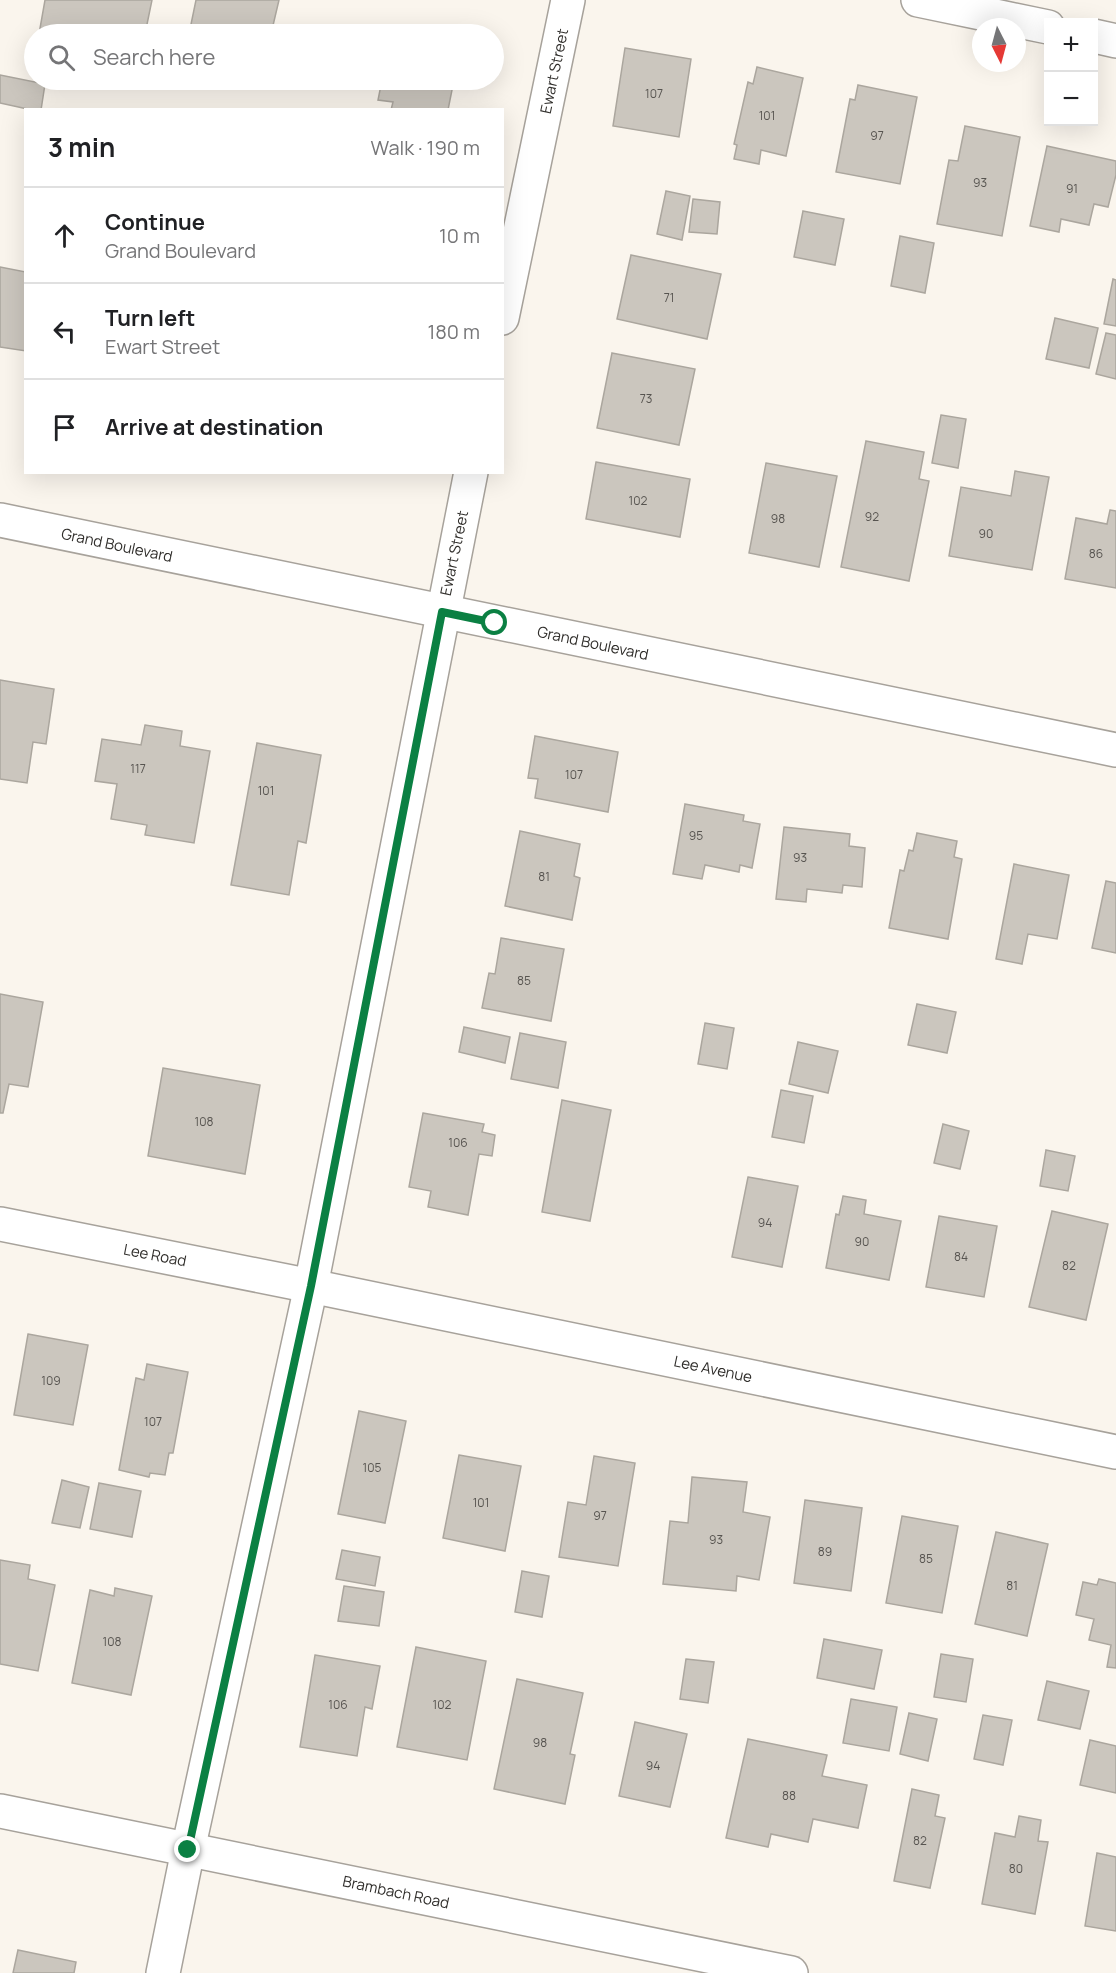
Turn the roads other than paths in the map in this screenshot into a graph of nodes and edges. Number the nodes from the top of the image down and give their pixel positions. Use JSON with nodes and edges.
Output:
{"nodes":[{"id":1,"x":568,"y":0,"type":"edge"},
{"id":2,"x":918,"y":0,"type":"edge"},
{"id":3,"x":1044,"y":26,"type":"edge"},
{"id":4,"x":1098,"y":37,"type":"edge"},
{"id":5,"x":1116,"y":41,"type":"edge"},
{"id":6,"x":504,"y":308,"type":"edge"},
{"id":7,"x":471,"y":474,"type":"edge"},
{"id":8,"x":0,"y":520,"type":"edge"},
{"id":9,"x":442,"y":612,"type":"junction"},
{"id":10,"x":1116,"y":750,"type":"edge"},
{"id":11,"x":0,"y":1224,"type":"edge"},
{"id":12,"x":311,"y":1286,"type":"junction"},
{"id":13,"x":1116,"y":1452,"type":"edge"},
{"id":14,"x":0,"y":1812,"type":"edge"},
{"id":15,"x":188,"y":1850,"type":"junction"},
{"id":16,"x":163,"y":1973,"type":"edge"},
{"id":17,"x":791,"y":1973,"type":"edge"}],
"edges":[{"from":1,"to":6,"type":"street","name":"Ewart Street"},
{"from":2,"to":3,"type":"street"},
{"from":4,"to":5,"type":"street"},
{"from":7,"to":9,"type":"street","name":"Ewart Street"},
{"from":8,"to":9,"type":"street","name":"Grand Boulevard"},
{"from":9,"to":10,"type":"street","name":"Grand Boulevard"},
{"from":9,"to":12,"type":"street","name":"Ewart Street"},
{"from":11,"to":12,"type":"street","name":"Lee Road"},
{"from":12,"to":13,"type":"street","name":"Lee Avenue"},
{"from":12,"to":15,"type":"street","name":"Ewart Street"},
{"from":14,"to":15,"type":"street","name":"Brambach Road"},
{"from":15,"to":16,"type":"street","name":"Ewart Street"},
{"from":15,"to":17,"type":"street","name":"Brambach Road"}]}
